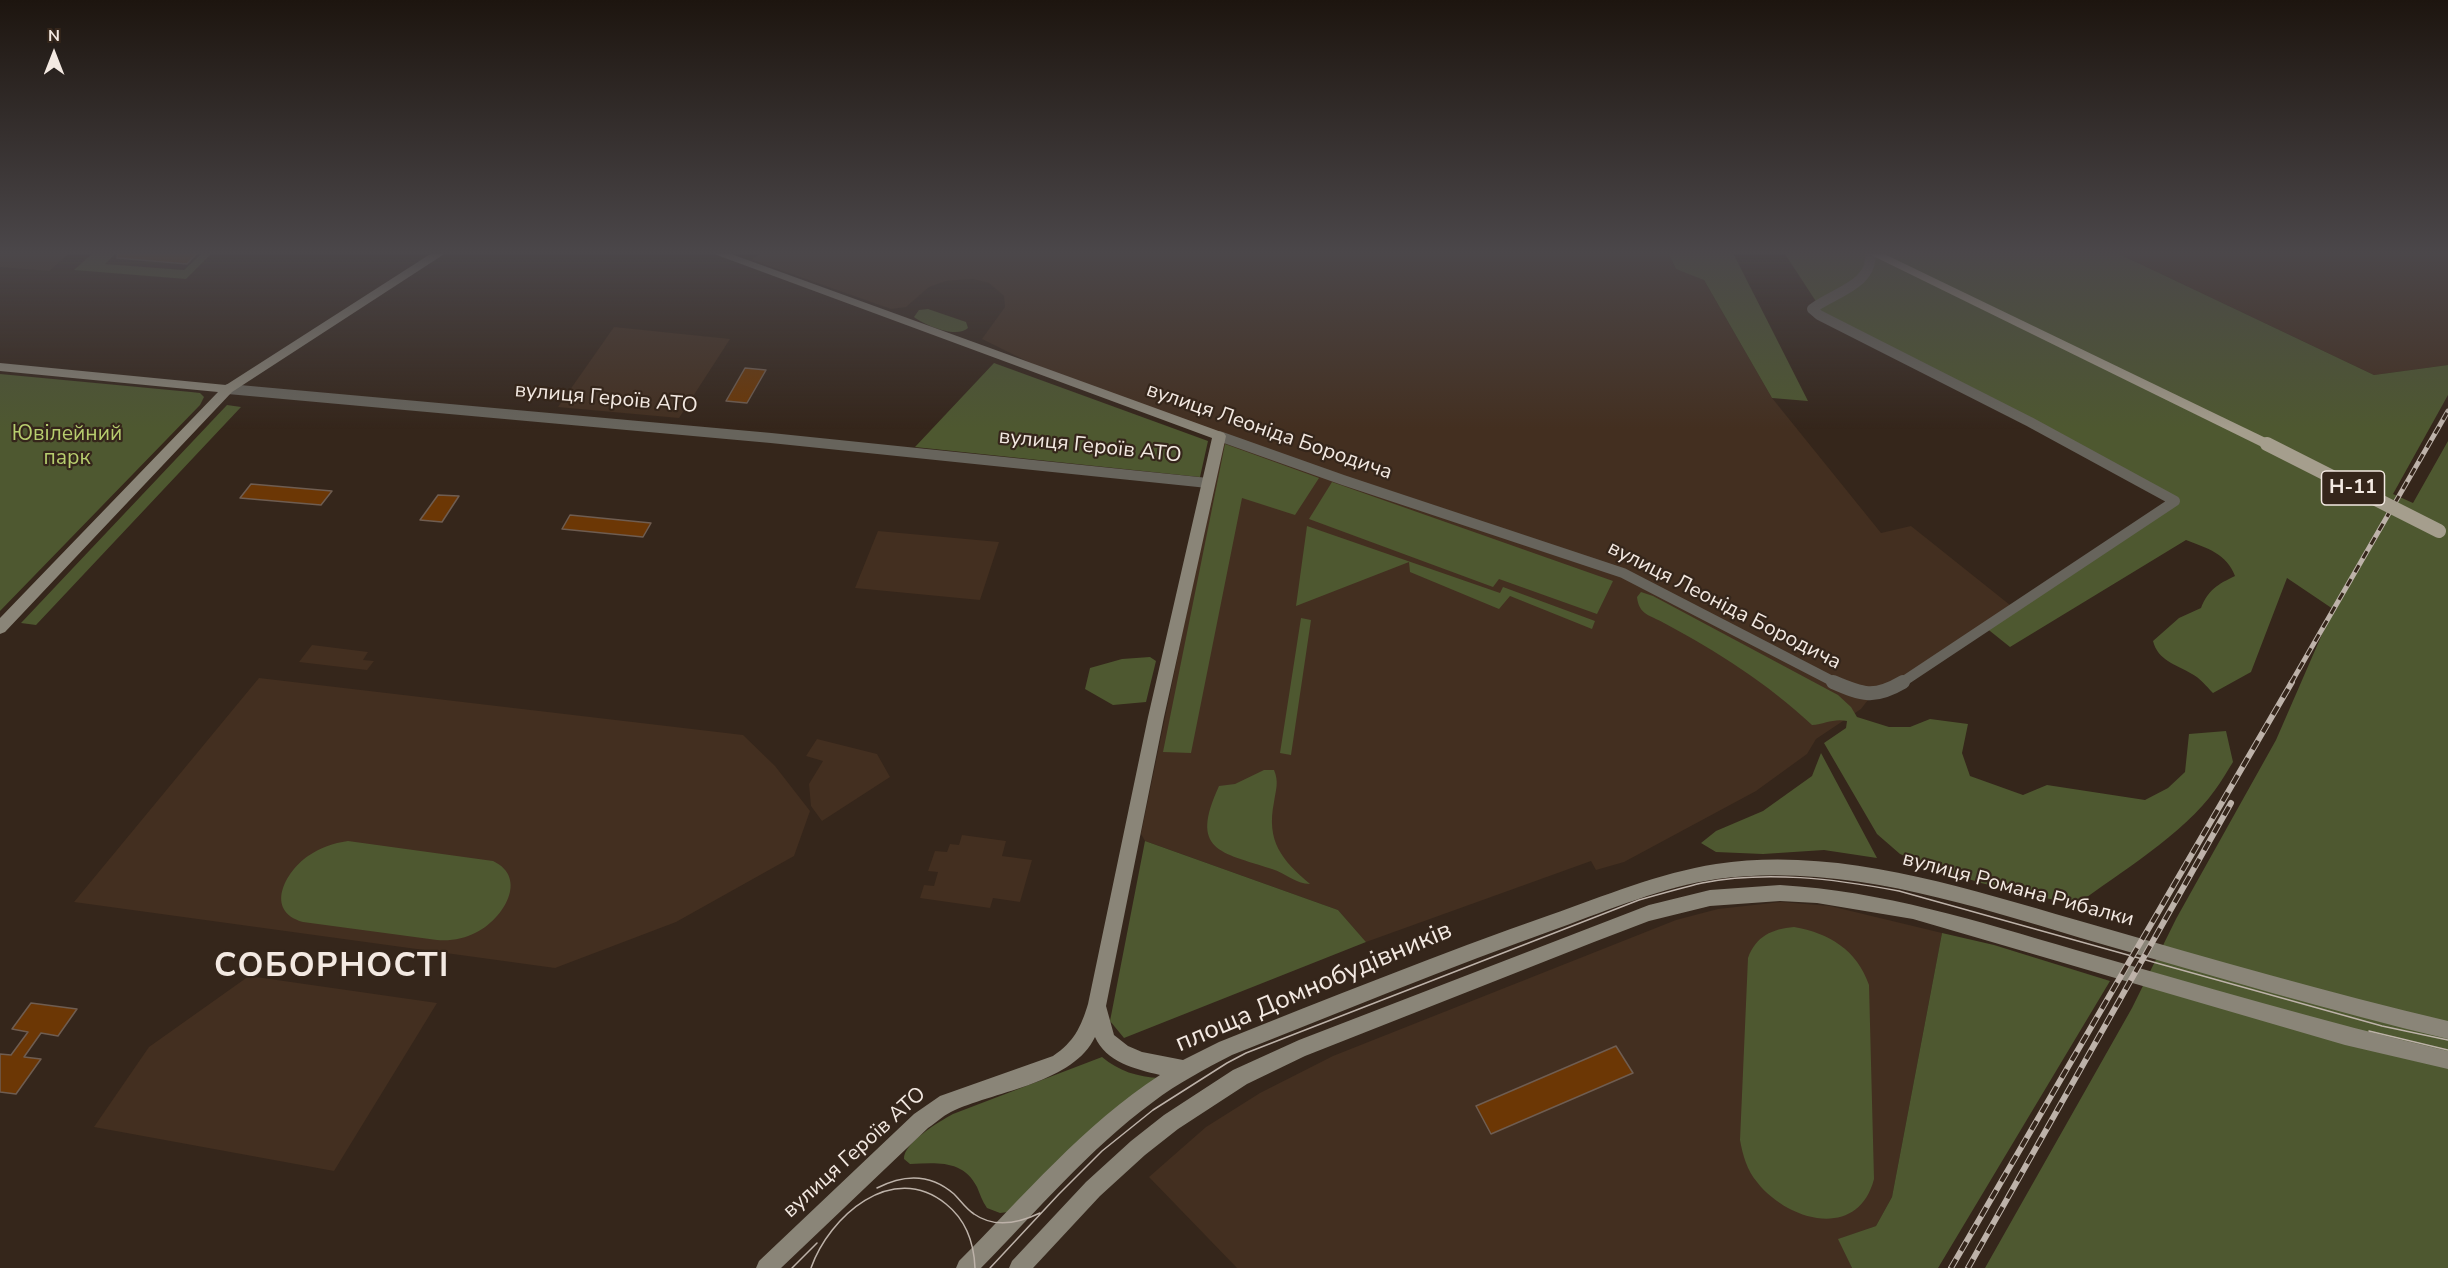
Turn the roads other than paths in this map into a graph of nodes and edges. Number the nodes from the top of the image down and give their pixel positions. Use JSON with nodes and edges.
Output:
{"nodes":[{"id":1,"x":351,"y":310,"type":"edge"},
{"id":2,"x":874,"y":310,"type":"edge"},
{"id":3,"x":1813,"y":310,"type":"edge"},
{"id":4,"x":1991,"y":310,"type":"edge"},
{"id":5,"x":0,"y":367,"type":"edge"},
{"id":6,"x":228,"y":389,"type":"junction"},
{"id":7,"x":1219,"y":436,"type":"junction"},
{"id":8,"x":1208,"y":483,"type":"junction"},
{"id":9,"x":2444,"y":533,"type":"edge"},
{"id":10,"x":0,"y":628,"type":"edge"},
{"id":11,"x":1572,"y":914,"type":"joint"},
{"id":12,"x":1097,"y":1004,"type":"junction"},
{"id":13,"x":2448,"y":1030,"type":"edge"},
{"id":14,"x":2448,"y":1060,"type":"edge"},
{"id":15,"x":1184,"y":1070,"type":"junction"},
{"id":16,"x":766,"y":1268,"type":"edge"},
{"id":17,"x":966,"y":1268,"type":"edge"},
{"id":18,"x":1019,"y":1268,"type":"edge"}],
"edges":[{"from":1,"to":6,"type":"main road"},
{"from":2,"to":7,"type":"main road","name":"вулиця Леоніда Бородича"},
{"from":3,"to":7,"type":"street","name":"вулиця Леоніда Бородича"},
{"from":4,"to":9,"type":"main road","number":"Н-11","bridge":true},
{"from":5,"to":6,"type":"main road","name":"вулиця Героїв АТО"},
{"from":6,"to":8,"type":"street","name":"вулиця Героїв АТО"},
{"from":6,"to":10,"type":"main road"},
{"from":7,"to":8,"type":"main road","name":"вулиця Героїв АТО"},
{"from":8,"to":12,"type":"main road","name":"вулиця Героїв АТО"},
{"from":11,"to":13,"type":"main road","name":"вулиця Романа Рибалки"},
{"from":11,"to":15,"type":"main road","name":"площа Домнобудівників"},
{"from":12,"to":15,"type":"main road"},
{"from":12,"to":16,"type":"main road","name":"вулиця Героїв АТО"},
{"from":14,"to":18,"type":"main road"},
{"from":15,"to":17,"type":"main road","name":"площа Домнобудівників"}]}
